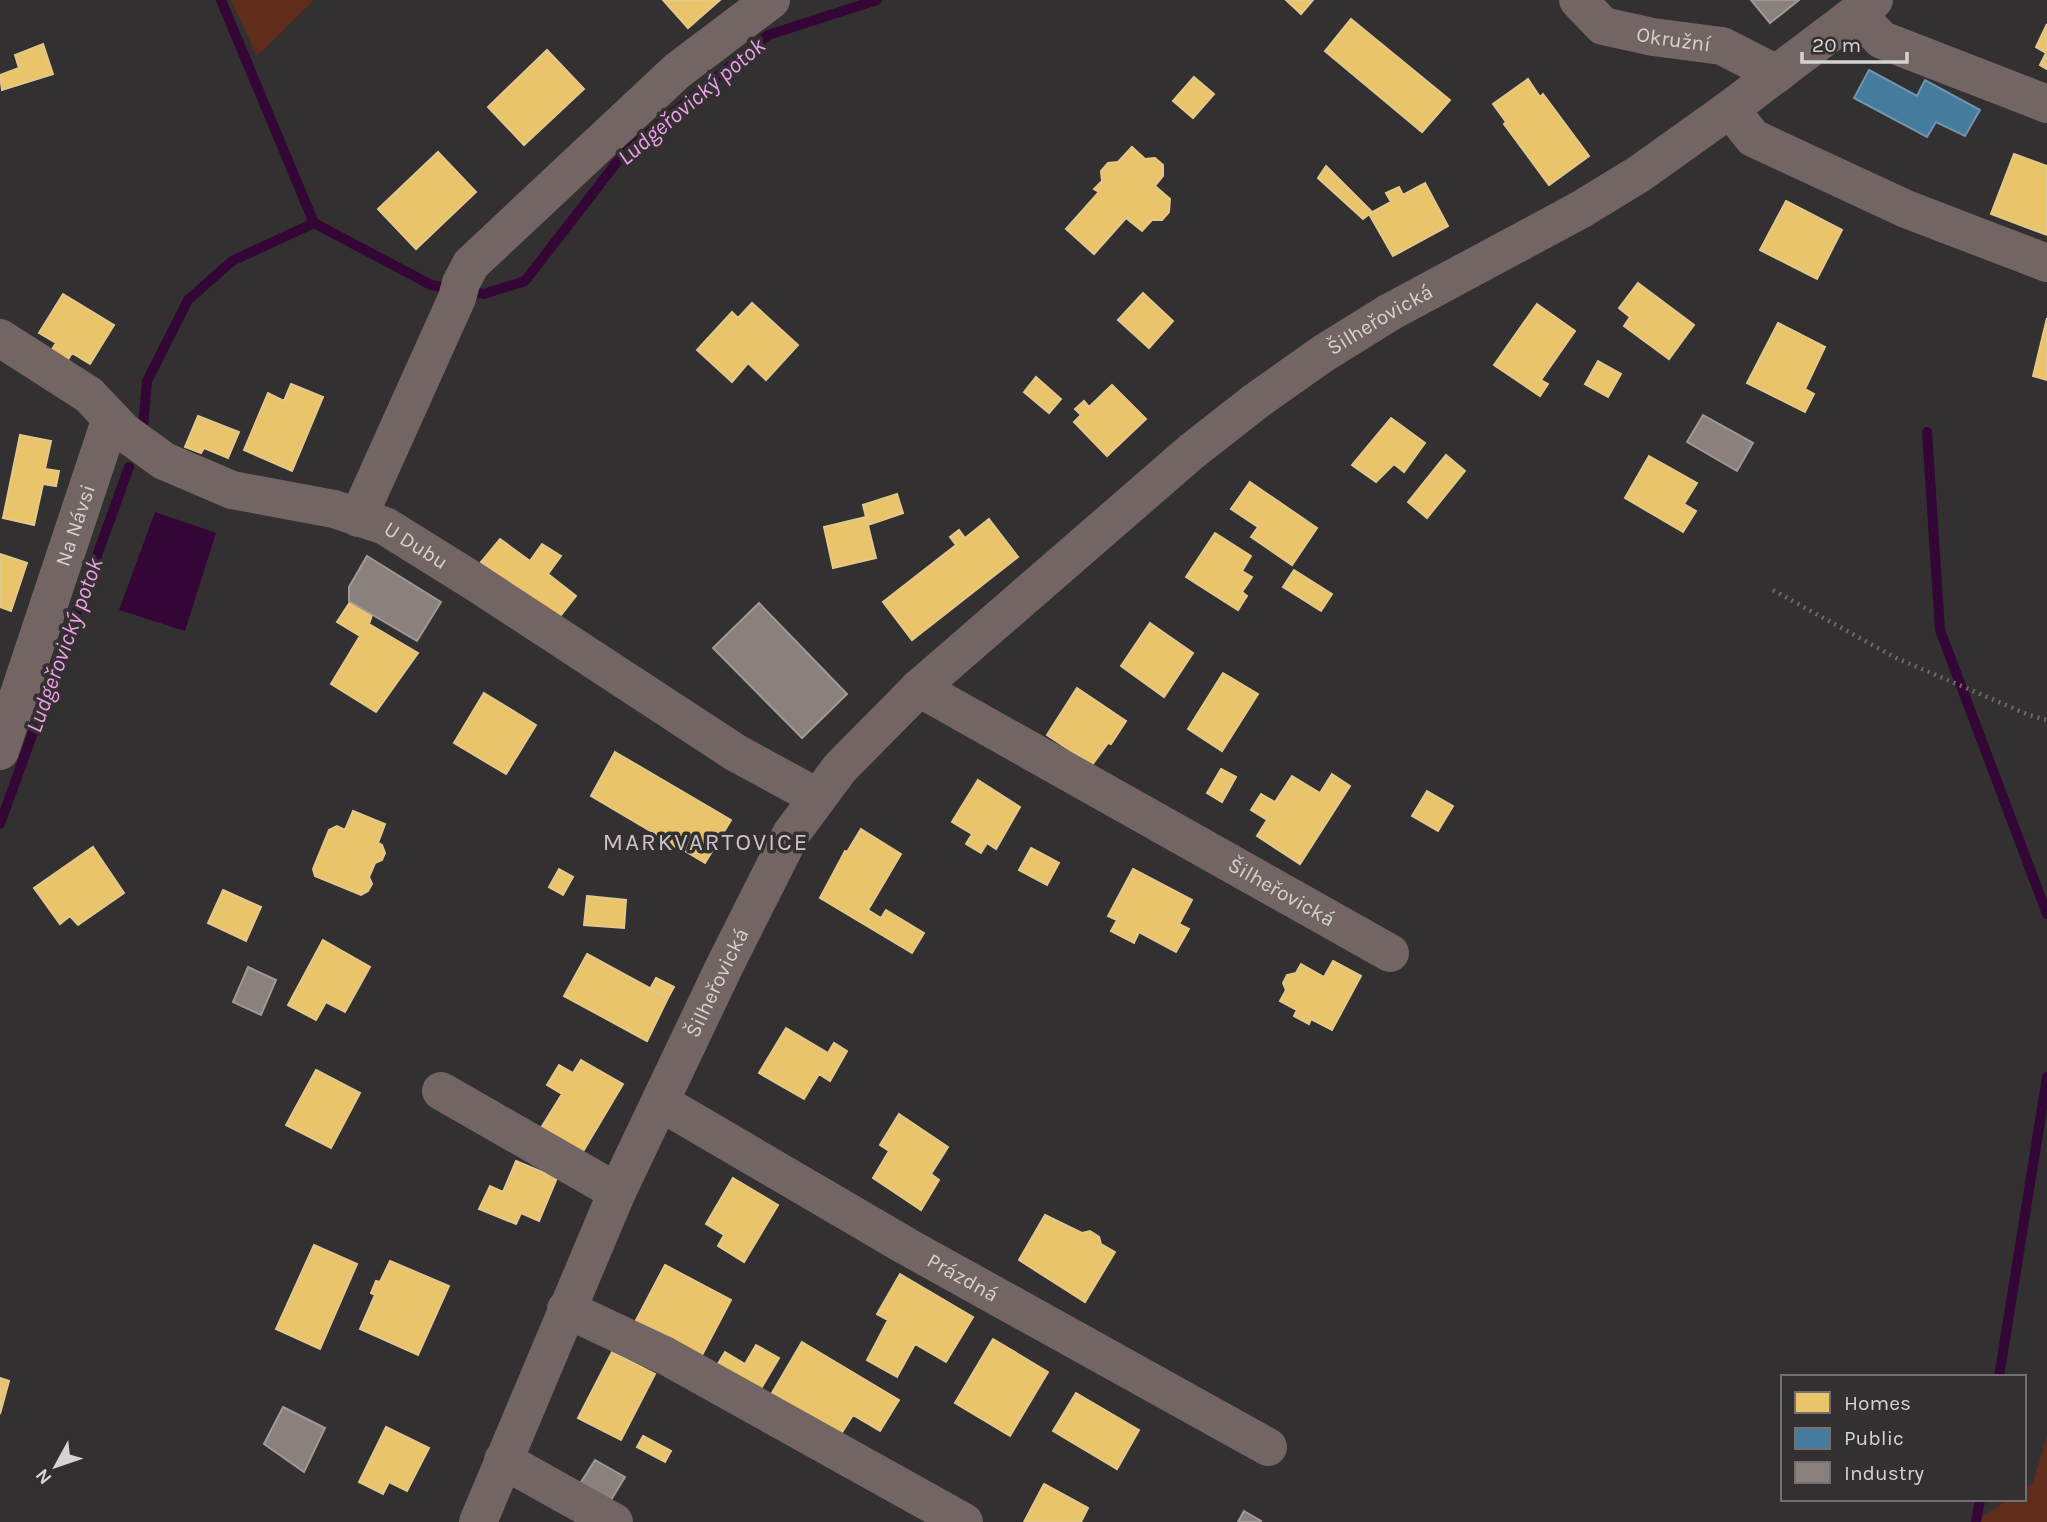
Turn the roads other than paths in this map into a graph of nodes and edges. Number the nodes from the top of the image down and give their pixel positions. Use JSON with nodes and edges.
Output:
{"nodes":[{"id":1,"x":771,"y":0,"type":"edge"},
{"id":2,"x":1578,"y":0,"type":"edge"},
{"id":3,"x":1865,"y":7,"type":"edge"},
{"id":4,"x":1777,"y":74,"type":"junction"},
{"id":5,"x":2047,"y":104,"type":"edge"},
{"id":6,"x":1730,"y":109,"type":"junction"},
{"id":7,"x":2047,"y":263,"type":"edge"},
{"id":8,"x":0,"y":338,"type":"edge"},
{"id":9,"x":111,"y":418,"type":"junction"},
{"id":10,"x":358,"y":517,"type":"junction"},
{"id":11,"x":919,"y":688,"type":"junction"},
{"id":12,"x":0,"y":751,"type":"edge"},
{"id":13,"x":817,"y":797,"type":"junction"},
{"id":14,"x":1390,"y":953,"type":"dead end"},
{"id":15,"x":441,"y":1091,"type":"dead end"},
{"id":16,"x":660,"y":1102,"type":"junction"},
{"id":17,"x":617,"y":1192,"type":"junction"},
{"id":18,"x":566,"y":1310,"type":"junction"},
{"id":19,"x":1268,"y":1447,"type":"dead end"},
{"id":20,"x":503,"y":1460,"type":"junction"},
{"id":21,"x":478,"y":1522,"type":"edge"},
{"id":22,"x":614,"y":1522,"type":"edge"},
{"id":23,"x":964,"y":1522,"type":"edge"}],
"edges":[{"from":1,"to":10,"type":"street"},
{"from":2,"to":4,"type":"street","name":"Okružní"},
{"from":3,"to":4,"type":"street","name":"Šilheřovická"},
{"from":3,"to":5,"type":"street"},
{"from":4,"to":6,"type":"street","name":"Šilheřovická"},
{"from":6,"to":7,"type":"street"},
{"from":6,"to":11,"type":"street","name":"Šilheřovická"},
{"from":8,"to":9,"type":"street","name":"U Dubu"},
{"from":9,"to":10,"type":"street","name":"U Dubu"},
{"from":9,"to":12,"type":"street","name":"Na Návsi"},
{"from":10,"to":13,"type":"street","name":"U Dubu"},
{"from":11,"to":13,"type":"street","name":"Šilheřovická"},
{"from":11,"to":14,"type":"street","name":"Šilheřovická"},
{"from":13,"to":16,"type":"street","name":"Šilheřovická"},
{"from":15,"to":17,"type":"street"},
{"from":16,"to":17,"type":"street","name":"Šilheřovická"},
{"from":16,"to":19,"type":"street","name":"Prázdná"},
{"from":17,"to":18,"type":"street","name":"Šilheřovická"},
{"from":18,"to":20,"type":"street","name":"Šilheřovická"},
{"from":18,"to":23,"type":"street"},
{"from":20,"to":21,"type":"street","name":"Šilheřovická"},
{"from":20,"to":22,"type":"street"}]}
